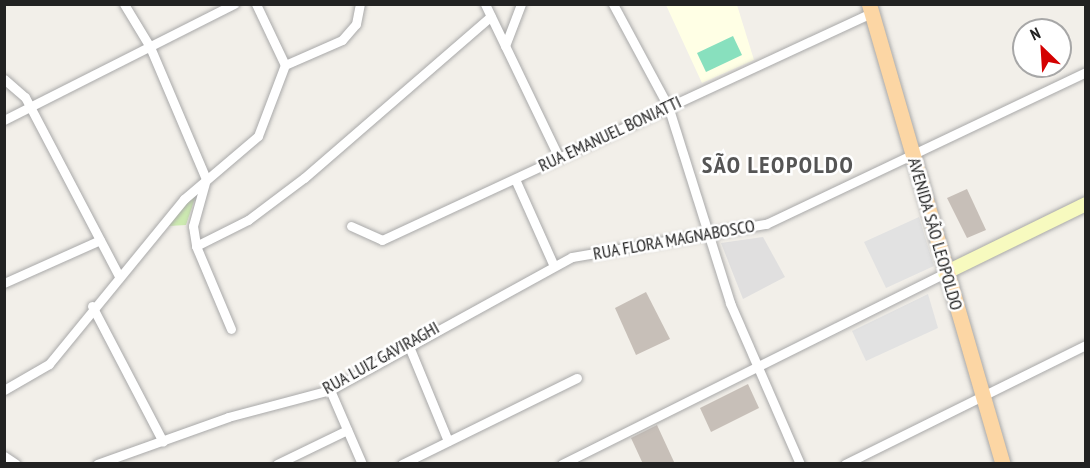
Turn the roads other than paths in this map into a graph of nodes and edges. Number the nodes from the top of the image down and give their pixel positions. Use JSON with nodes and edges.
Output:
{"nodes":[{"id":1,"x":124,"y":4,"type":"edge"},
{"id":2,"x":234,"y":4,"type":"edge"},
{"id":3,"x":256,"y":4,"type":"edge"},
{"id":4,"x":360,"y":4,"type":"edge"},
{"id":5,"x":486,"y":4,"type":"edge"},
{"id":6,"x":521,"y":4,"type":"edge"},
{"id":7,"x":613,"y":4,"type":"edge"},
{"id":8,"x":870,"y":9,"type":"edge"},
{"id":9,"x":491,"y":16,"type":"junction"},
{"id":10,"x":505,"y":46,"type":"junction"},
{"id":11,"x":150,"y":47,"type":"junction"},
{"id":12,"x":285,"y":65,"type":"junction"},
{"id":13,"x":1086,"y":72,"type":"edge"},
{"id":14,"x":4,"y":79,"type":"edge"},
{"id":15,"x":668,"y":106,"type":"junction"},
{"id":16,"x":31,"y":108,"type":"junction"},
{"id":17,"x":4,"y":120,"type":"edge"},
{"id":18,"x":913,"y":156,"type":"junction"},
{"id":19,"x":559,"y":158,"type":"junction"},
{"id":20,"x":206,"y":179,"type":"junction"},
{"id":21,"x":515,"y":179,"type":"junction"},
{"id":22,"x":1086,"y":204,"type":"edge"},
{"id":23,"x":351,"y":226,"type":"dead end"},
{"id":24,"x":711,"y":235,"type":"junction"},
{"id":25,"x":100,"y":240,"type":"junction"},
{"id":26,"x":196,"y":246,"type":"junction"},
{"id":27,"x":554,"y":264,"type":"junction"},
{"id":28,"x":945,"y":273,"type":"junction"},
{"id":29,"x":119,"y":276,"type":"junction"},
{"id":30,"x":4,"y":283,"type":"edge"},
{"id":31,"x":92,"y":306,"type":"junction"},
{"id":32,"x":231,"y":329,"type":"dead end"},
{"id":33,"x":408,"y":344,"type":"junction"},
{"id":34,"x":1086,"y":345,"type":"edge"},
{"id":35,"x":759,"y":365,"type":"junction"},
{"id":36,"x":577,"y":378,"type":"dead end"},
{"id":37,"x":4,"y":390,"type":"edge"},
{"id":38,"x":330,"y":390,"type":"junction"},
{"id":39,"x":982,"y":396,"type":"junction"},
{"id":40,"x":347,"y":430,"type":"junction"},
{"id":41,"x":448,"y":441,"type":"junction"},
{"id":42,"x":163,"y":442,"type":"junction"},
{"id":43,"x":4,"y":456,"type":"edge"},
{"id":44,"x":16,"y":464,"type":"edge"},
{"id":45,"x":97,"y":464,"type":"edge"},
{"id":46,"x":277,"y":464,"type":"edge"},
{"id":47,"x":362,"y":464,"type":"edge"},
{"id":48,"x":402,"y":464,"type":"edge"},
{"id":49,"x":562,"y":464,"type":"edge"},
{"id":50,"x":800,"y":464,"type":"edge"},
{"id":51,"x":845,"y":464,"type":"edge"},
{"id":52,"x":1003,"y":464,"type":"edge"}],
"edges":[{"from":1,"to":11,"type":"street"},
{"from":2,"to":11,"type":"street"},
{"from":3,"to":12,"type":"street"},
{"from":4,"to":12,"type":"street"},
{"from":5,"to":9,"type":"street"},
{"from":6,"to":10,"type":"street"},
{"from":7,"to":15,"type":"street"},
{"from":8,"to":15,"type":"street","name":"RUA EMANUEL BONIATTI"},
{"from":8,"to":18,"type":"main road","name":"AVENIDA SÃO LEOPOLDO"},
{"from":9,"to":10,"type":"street"},
{"from":9,"to":26,"type":"street"},
{"from":10,"to":19,"type":"street"},
{"from":11,"to":16,"type":"street"},
{"from":11,"to":20,"type":"street"},
{"from":12,"to":20,"type":"street"},
{"from":13,"to":18,"type":"street","name":"RUA FLORA MAGNABOSCO"},
{"from":14,"to":16,"type":"street"},
{"from":15,"to":19,"type":"street","name":"RUA EMANUEL BONIATTI"},
{"from":15,"to":24,"type":"street"},
{"from":16,"to":17,"type":"street"},
{"from":16,"to":25,"type":"street"},
{"from":18,"to":24,"type":"street","name":"RUA FLORA MAGNABOSCO"},
{"from":18,"to":28,"type":"main road","name":"AVENIDA SÃO LEOPOLDO"},
{"from":19,"to":21,"type":"street","name":"RUA EMANUEL BONIATTI"},
{"from":20,"to":26,"type":"street"},
{"from":20,"to":29,"type":"street"},
{"from":21,"to":23,"type":"street","name":"RUA EMANUEL BONIATTI"},
{"from":21,"to":27,"type":"street"},
{"from":22,"to":28,"type":"street"},
{"from":24,"to":27,"type":"street","name":"RUA FLORA MAGNABOSCO"},
{"from":24,"to":35,"type":"street"},
{"from":25,"to":29,"type":"street"},
{"from":25,"to":30,"type":"street"},
{"from":26,"to":32,"type":"street"},
{"from":27,"to":33,"type":"street","name":"RUA LUIZ GAVIRAGHI"},
{"from":28,"to":35,"type":"street"},
{"from":28,"to":39,"type":"main road","name":"AVENIDA SÃO LEOPOLDO"},
{"from":29,"to":31,"type":"street"},
{"from":31,"to":37,"type":"street"},
{"from":31,"to":42,"type":"street"},
{"from":33,"to":38,"type":"street","name":"RUA LUIZ GAVIRAGHI"},
{"from":33,"to":41,"type":"street"},
{"from":34,"to":39,"type":"street"},
{"from":35,"to":49,"type":"street"},
{"from":35,"to":50,"type":"street"},
{"from":36,"to":41,"type":"street"},
{"from":38,"to":40,"type":"street"},
{"from":38,"to":42,"type":"street","name":"RUA LUIZ GAVIRAGHI"},
{"from":39,"to":51,"type":"street"},
{"from":39,"to":52,"type":"main road","name":"AVENIDA SÃO LEOPOLDO"},
{"from":40,"to":46,"type":"street"},
{"from":40,"to":47,"type":"street"},
{"from":41,"to":48,"type":"street"},
{"from":42,"to":45,"type":"street","name":"RUA LUIZ GAVIRAGHI"},
{"from":43,"to":44,"type":"street"}]}
